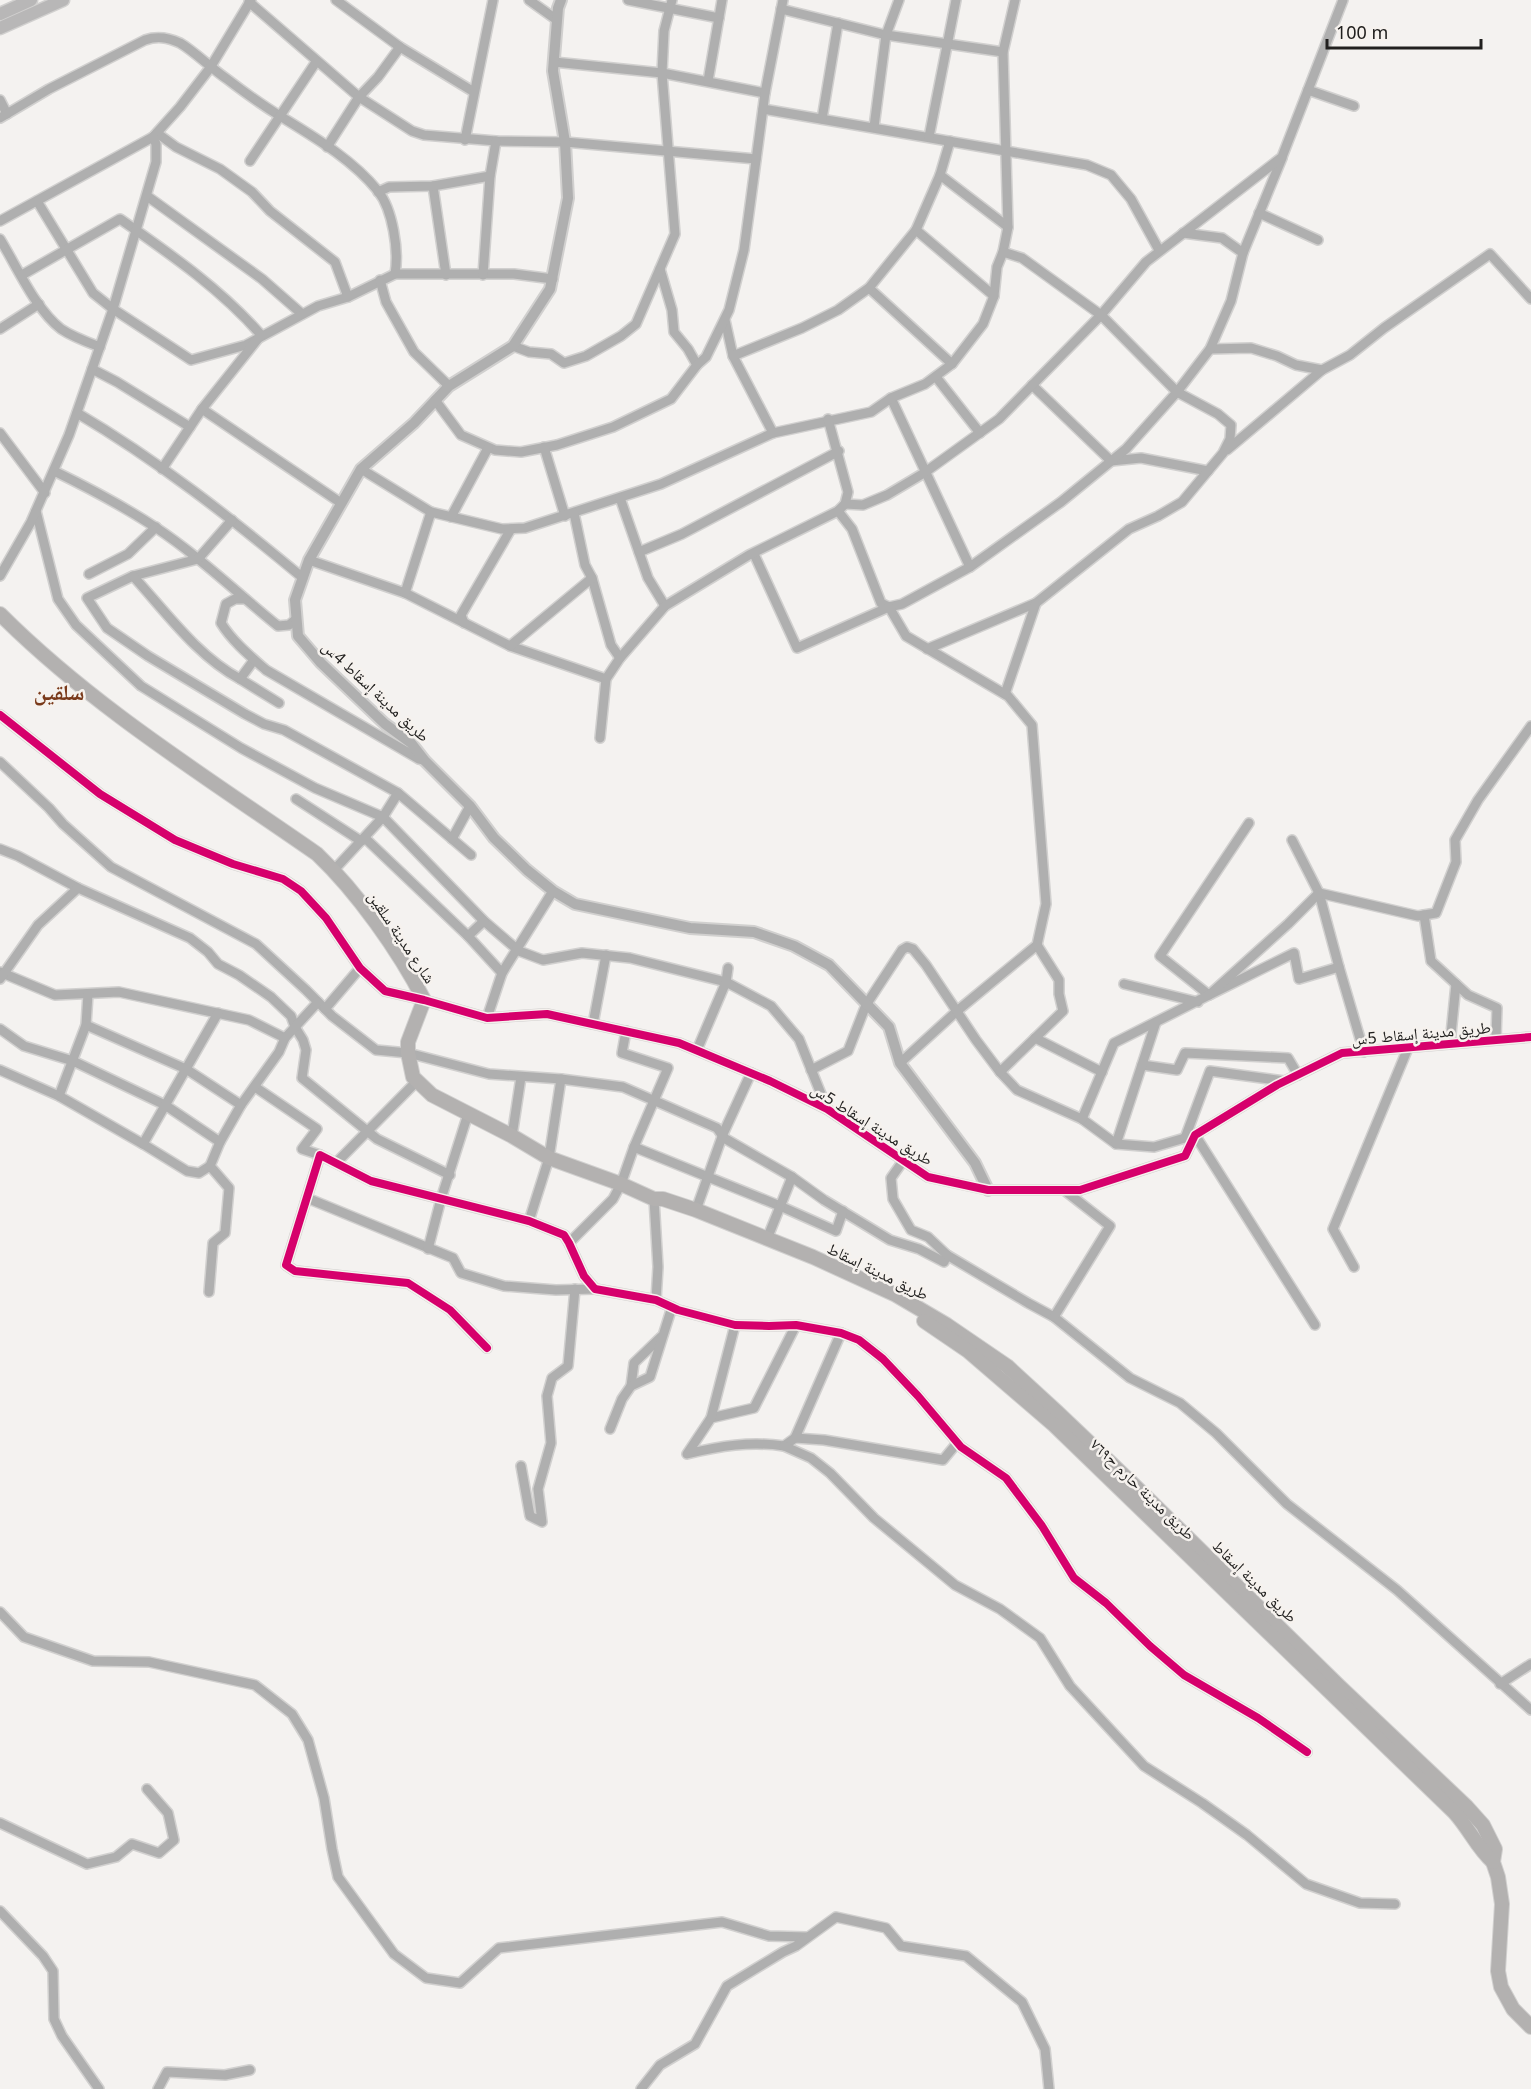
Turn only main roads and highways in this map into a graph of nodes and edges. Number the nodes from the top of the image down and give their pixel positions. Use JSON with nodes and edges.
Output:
{"nodes":[{"id":1,"x":31,"y":0,"type":"edge"},
{"id":2,"x":63,"y":0,"type":"edge"},
{"id":3,"x":3,"y":17,"type":"edge"},
{"id":4,"x":0,"y":614,"type":"edge"},
{"id":5,"x":813,"y":1257,"type":"joint"},
{"id":6,"x":1531,"y":2027,"type":"edge"}],
"edges":[{"from":1,"to":3,"type":"main road"},
{"from":2,"to":3,"type":"main road"},
{"from":4,"to":5,"type":"main road","name":"شارع مدينة سلقين"},
{"from":5,"to":6,"type":"main road","name":"طريق مدينة حارم ح٧٦٩"}]}
